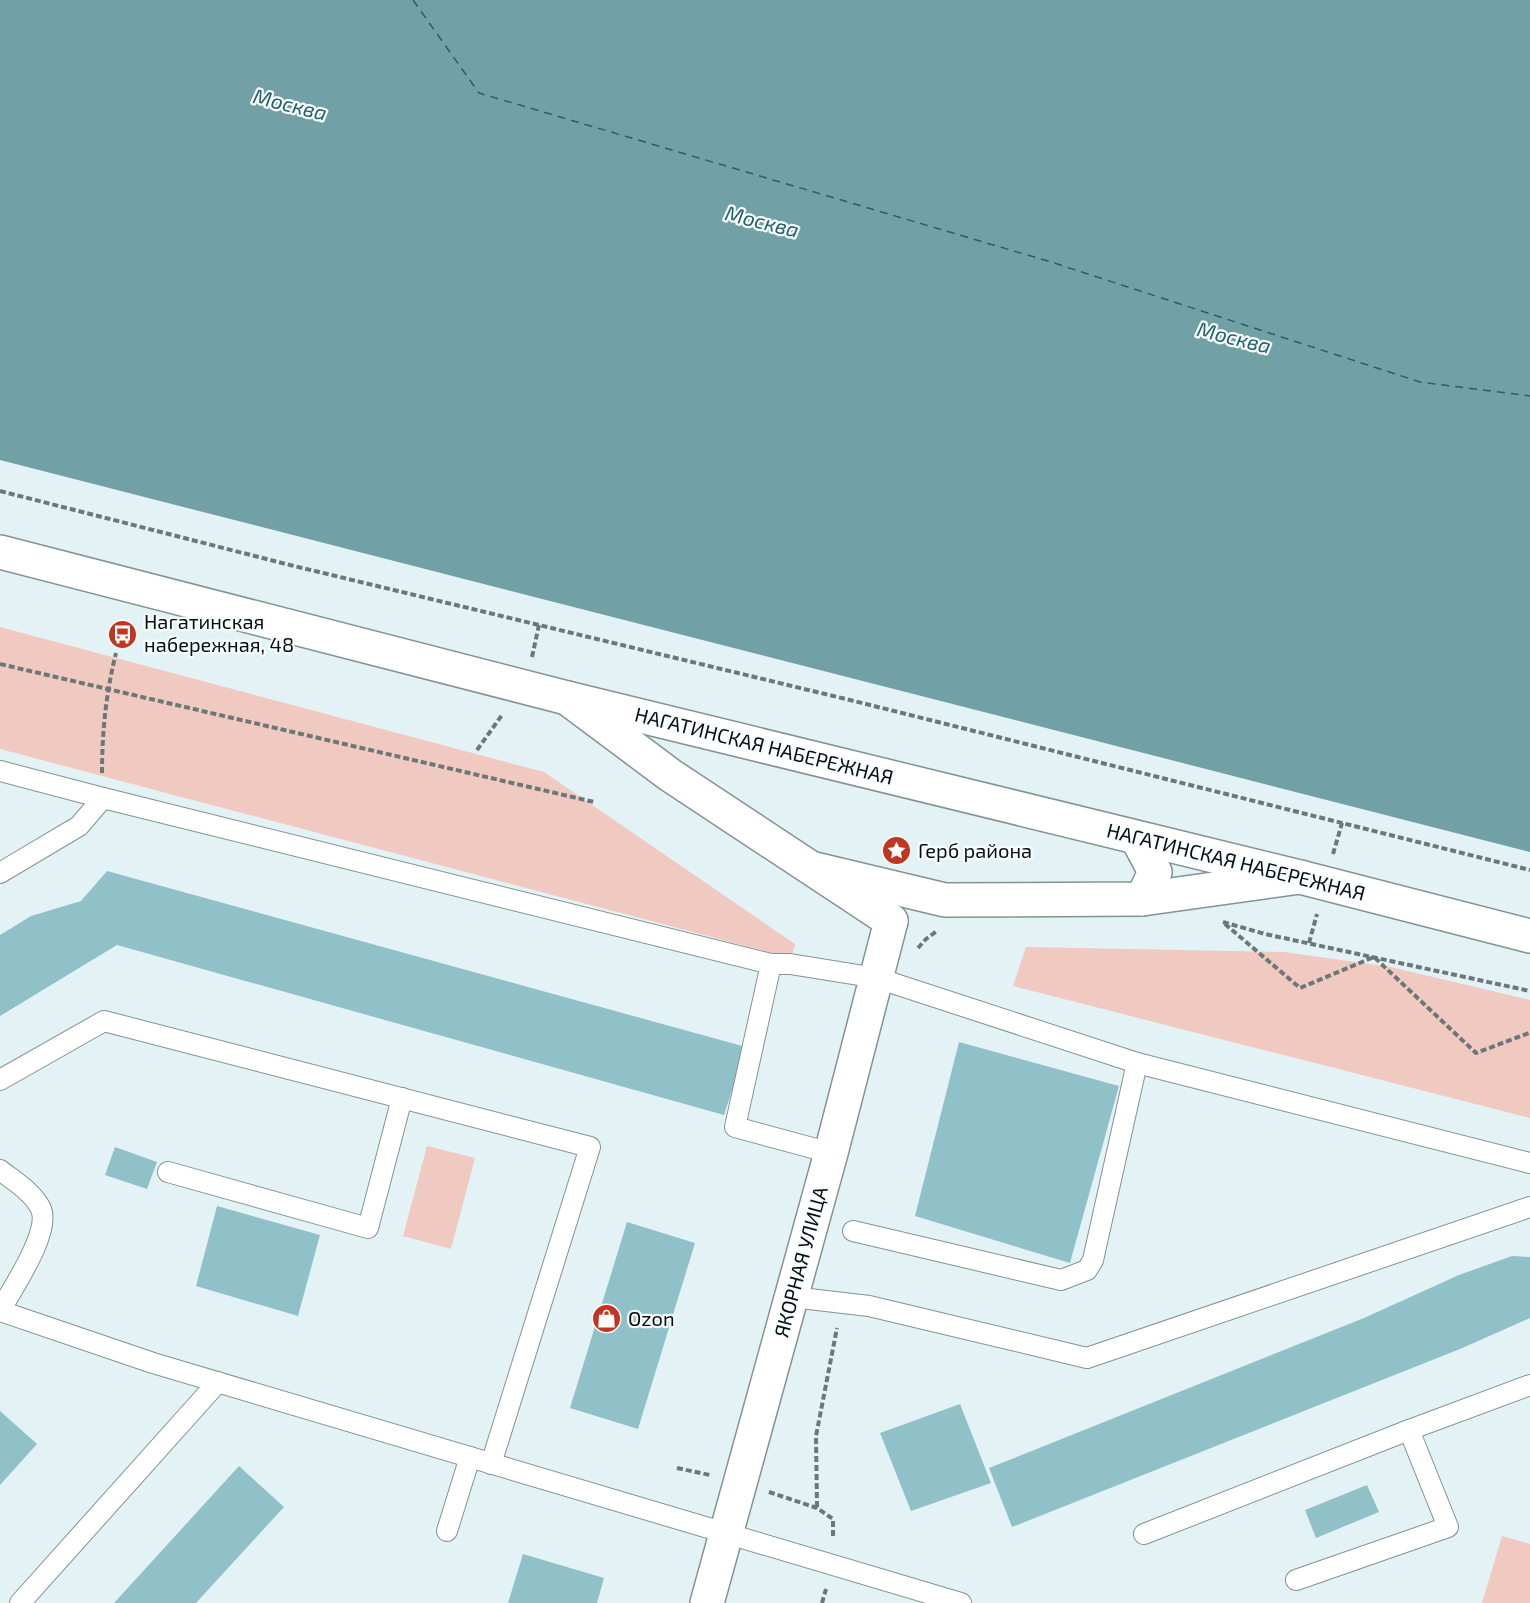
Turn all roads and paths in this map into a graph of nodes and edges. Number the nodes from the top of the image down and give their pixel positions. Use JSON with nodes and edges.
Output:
{"nodes":[{"id":1,"x":0,"y":491,"type":"edge"},
{"id":2,"x":0,"y":552,"type":"edge"},
{"id":3,"x":116,"y":652,"type":"dead end"},
{"id":4,"x":0,"y":664,"type":"edge"},
{"id":5,"x":107,"y":689,"type":"junction"},
{"id":6,"x":567,"y":698,"type":"junction"},
{"id":7,"x":493,"y":709,"type":"dead end"},
{"id":8,"x":698,"y":730,"type":"junction"},
{"id":9,"x":102,"y":742,"type":"dead end"},
{"id":10,"x":477,"y":750,"type":"dead end"},
{"id":11,"x":0,"y":771,"type":"edge"},
{"id":12,"x":670,"y":775,"type":"junction"},
{"id":13,"x":102,"y":798,"type":"junction"},
{"id":14,"x":594,"y":802,"type":"dead end"},
{"id":15,"x":1137,"y":838,"type":"junction"},
{"id":16,"x":815,"y":869,"type":"junction"},
{"id":17,"x":1530,"y":870,"type":"edge"},
{"id":18,"x":0,"y":873,"type":"edge"},
{"id":19,"x":1300,"y":877,"type":"junction"},
{"id":20,"x":1142,"y":899,"type":"junction"},
{"id":21,"x":945,"y":900,"type":"junction"},
{"id":22,"x":891,"y":921,"type":"junction"},
{"id":23,"x":1530,"y":936,"type":"edge"},
{"id":24,"x":1374,"y":957,"type":"junction"},
{"id":25,"x":771,"y":964,"type":"junction"},
{"id":26,"x":877,"y":978,"type":"junction"},
{"id":27,"x":1530,"y":991,"type":"edge"},
{"id":28,"x":1530,"y":1033,"type":"edge"},
{"id":29,"x":1137,"y":1063,"type":"junction"},
{"id":30,"x":0,"y":1080,"type":"edge"},
{"id":31,"x":402,"y":1098,"type":"junction"},
{"id":32,"x":831,"y":1153,"type":"junction"},
{"id":33,"x":1530,"y":1163,"type":"edge"},
{"id":34,"x":0,"y":1170,"type":"edge"},
{"id":35,"x":168,"y":1172,"type":"dead end"},
{"id":36,"x":1530,"y":1207,"type":"edge"},
{"id":37,"x":853,"y":1231,"type":"dead end"},
{"id":38,"x":792,"y":1297,"type":"junction"},
{"id":39,"x":842,"y":1303,"type":"junction"},
{"id":40,"x":0,"y":1311,"type":"edge"},
{"id":41,"x":218,"y":1382,"type":"junction"},
{"id":42,"x":1530,"y":1384,"type":"edge"},
{"id":43,"x":1409,"y":1430,"type":"junction"},
{"id":44,"x":470,"y":1457,"type":"junction"},
{"id":45,"x":491,"y":1464,"type":"junction"},
{"id":46,"x":677,"y":1468,"type":"dead end"},
{"id":47,"x":741,"y":1482,"type":"junction"},
{"id":48,"x":816,"y":1508,"type":"junction"},
{"id":49,"x":447,"y":1531,"type":"dead end"},
{"id":50,"x":727,"y":1533,"type":"junction"},
{"id":51,"x":1144,"y":1534,"type":"dead end"},
{"id":52,"x":832,"y":1564,"type":"junction"},
{"id":53,"x":1296,"y":1580,"type":"dead end"},
{"id":54,"x":20,"y":1603,"type":"edge"},
{"id":55,"x":707,"y":1603,"type":"edge"},
{"id":56,"x":961,"y":1603,"type":"edge"}],
"edges":[{"from":1,"to":17,"type":"path"},
{"from":2,"to":6,"type":"street","name":"НАГАТИНСКАЯ НАБЕРЕЖНАЯ"},
{"from":3,"to":5,"type":"path"},
{"from":4,"to":5,"type":"path"},
{"from":5,"to":9,"type":"path"},
{"from":5,"to":14,"type":"path"},
{"from":6,"to":8,"type":"street","name":"НАГАТИНСКАЯ НАБЕРЕЖНАЯ"},
{"from":6,"to":12,"type":"street"},
{"from":7,"to":10,"type":"path"},
{"from":8,"to":12,"type":"street"},
{"from":8,"to":15,"type":"street","name":"НАГАТИНСКАЯ НАБЕРЕЖНАЯ"},
{"from":11,"to":13,"type":"lane"},
{"from":12,"to":16,"type":"street"},
{"from":13,"to":18,"type":"lane"},
{"from":13,"to":25,"type":"lane"},
{"from":15,"to":19,"type":"street","name":"НАГАТИНСКАЯ НАБЕРЕЖНАЯ"},
{"from":15,"to":20,"type":"street"},
{"from":16,"to":21,"type":"street"},
{"from":16,"to":22,"type":"street"},
{"from":19,"to":20,"type":"street"},
{"from":19,"to":23,"type":"street","name":"НАГАТИНСКАЯ НАБЕРЕЖНАЯ"},
{"from":20,"to":21,"type":"street"},
{"from":21,"to":22,"type":"street"},
{"from":22,"to":26,"type":"street","name":"ЯКОРНАЯ УЛИЦА"},
{"from":24,"to":24,"type":"path"},
{"from":24,"to":27,"type":"path"},
{"from":24,"to":28,"type":"path"},
{"from":25,"to":26,"type":"lane"},
{"from":25,"to":32,"type":"lane"},
{"from":26,"to":29,"type":"lane"},
{"from":26,"to":32,"type":"street","name":"ЯКОРНАЯ УЛИЦА"},
{"from":29,"to":33,"type":"lane"},
{"from":29,"to":37,"type":"lane"},
{"from":30,"to":31,"type":"lane"},
{"from":31,"to":35,"type":"lane"},
{"from":31,"to":45,"type":"lane"},
{"from":32,"to":38,"type":"street","name":"ЯКОРНАЯ УЛИЦА"},
{"from":34,"to":40,"type":"lane"},
{"from":36,"to":39,"type":"lane"},
{"from":38,"to":39,"type":"lane"},
{"from":38,"to":47,"type":"street","name":"ЯКОРНАЯ УЛИЦА"},
{"from":39,"to":48,"type":"path"},
{"from":40,"to":41,"type":"lane"},
{"from":41,"to":44,"type":"lane"},
{"from":41,"to":54,"type":"lane"},
{"from":42,"to":43,"type":"lane"},
{"from":43,"to":51,"type":"lane"},
{"from":43,"to":53,"type":"lane"},
{"from":44,"to":45,"type":"lane"},
{"from":44,"to":49,"type":"lane"},
{"from":45,"to":50,"type":"lane"},
{"from":46,"to":47,"type":"path"},
{"from":47,"to":48,"type":"path"},
{"from":47,"to":50,"type":"street","name":"ЯКОРНАЯ УЛИЦА"},
{"from":48,"to":52,"type":"path"},
{"from":50,"to":52,"type":"lane"},
{"from":50,"to":55,"type":"street","name":"ЯКОРНАЯ УЛИЦА"},
{"from":52,"to":56,"type":"lane"}]}
